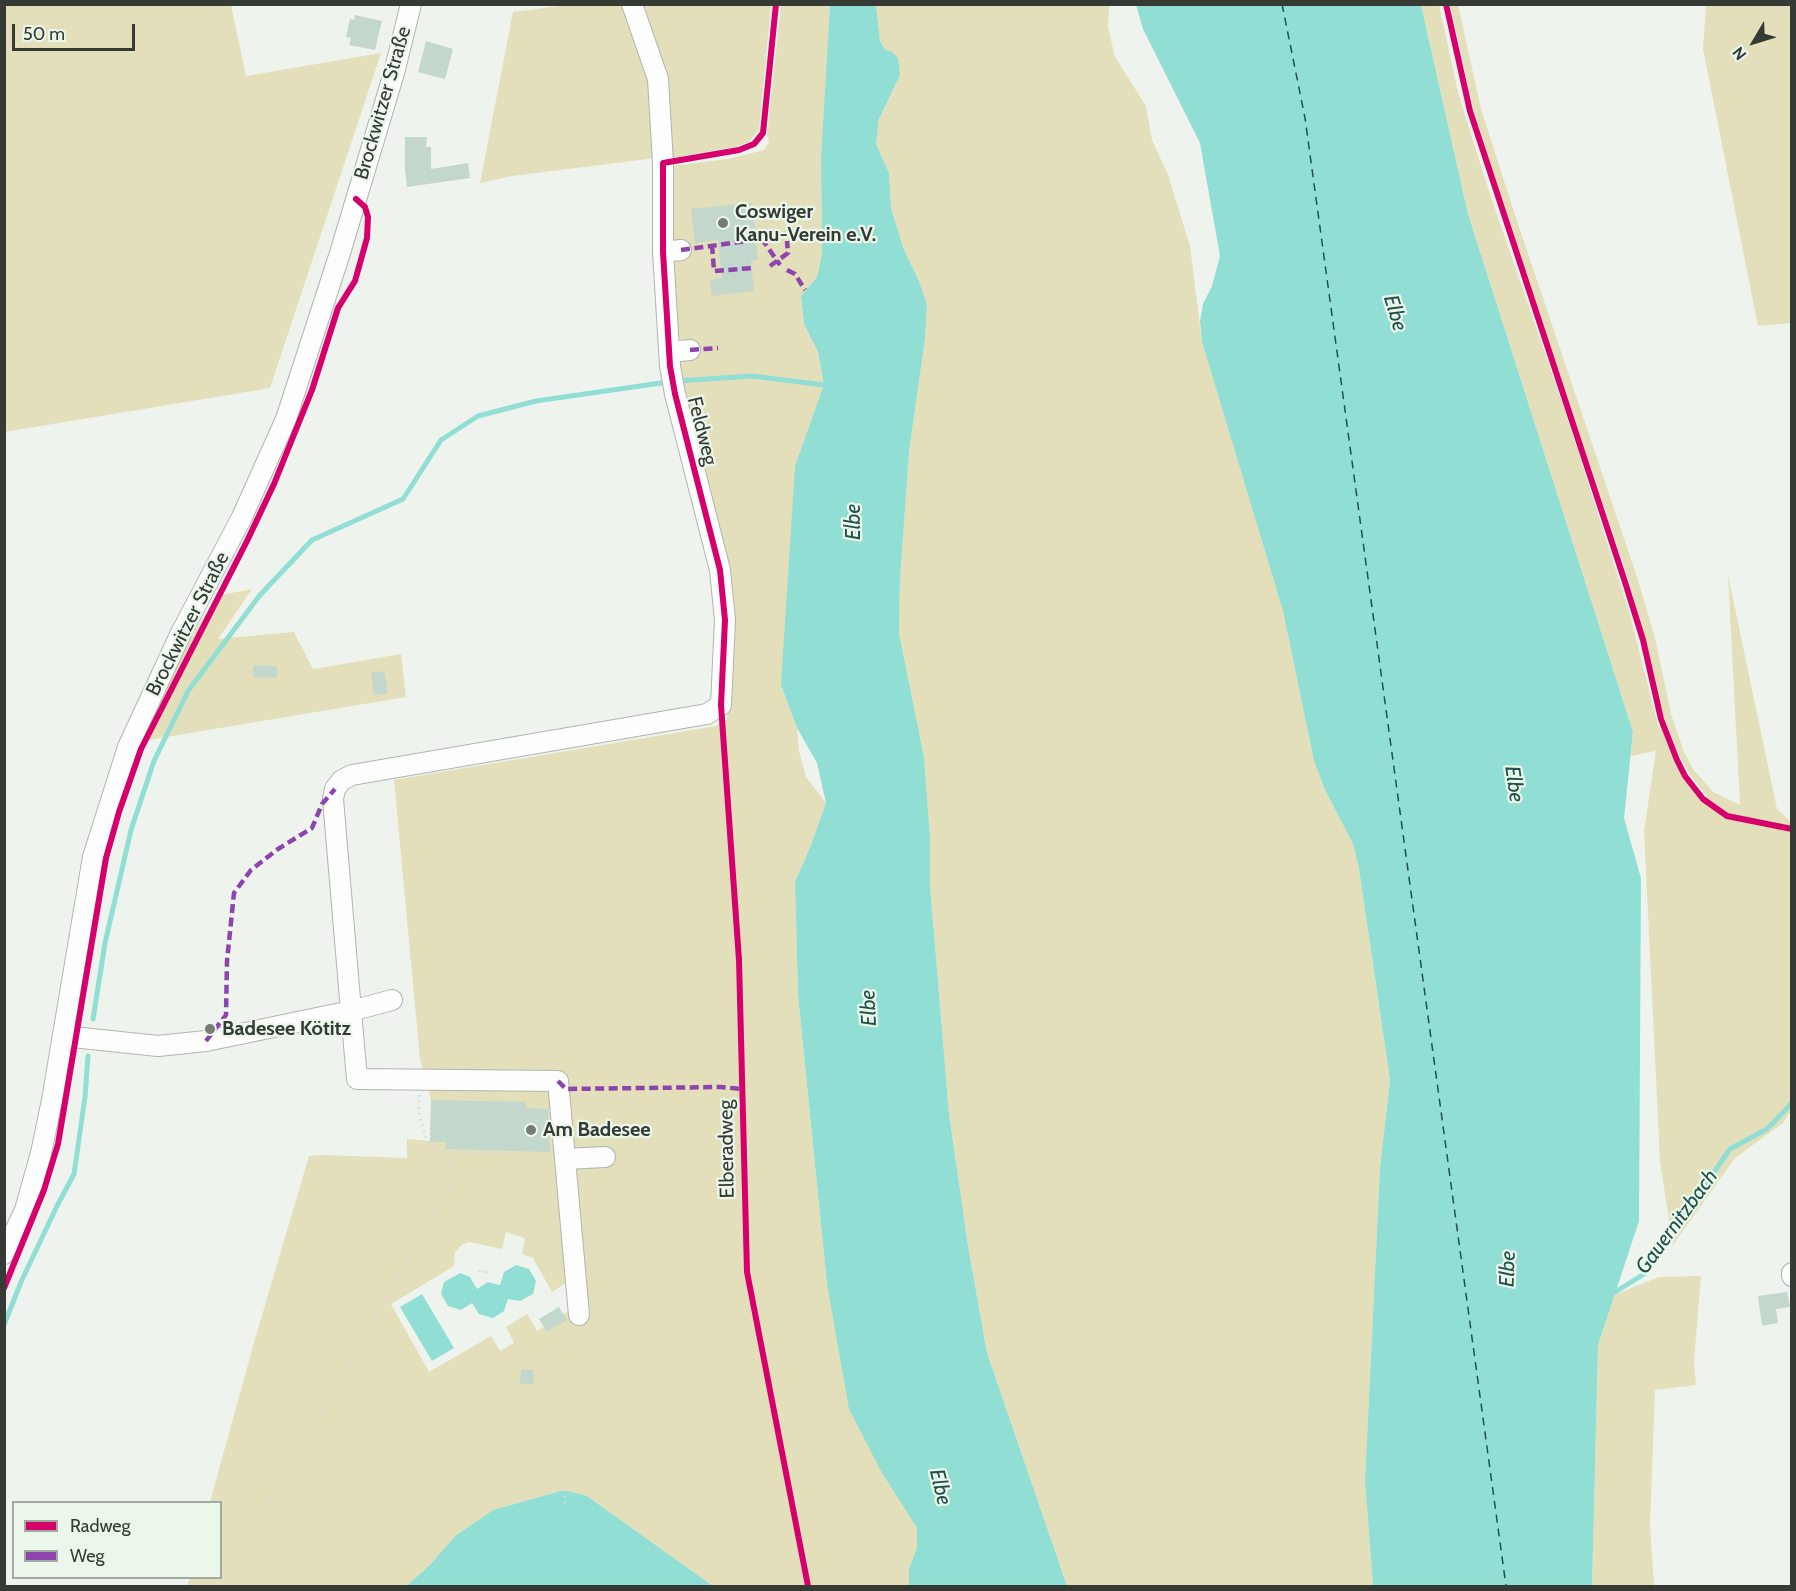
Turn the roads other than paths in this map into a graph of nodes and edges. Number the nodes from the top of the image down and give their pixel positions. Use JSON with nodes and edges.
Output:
{"nodes":[{"id":1,"x":411,"y":4,"type":"edge"},
{"id":2,"x":632,"y":4,"type":"edge"},
{"id":3,"x":690,"y":350,"type":"dead end"},
{"id":4,"x":670,"y":359,"type":"junction"},
{"id":5,"x":392,"y":1000,"type":"dead end"},
{"id":6,"x":351,"y":1011,"type":"junction"},
{"id":7,"x":63,"y":1036,"type":"junction"},
{"id":8,"x":605,"y":1157,"type":"dead end"},
{"id":9,"x":565,"y":1159,"type":"junction"},
{"id":10,"x":4,"y":1254,"type":"edge"},
{"id":11,"x":579,"y":1315,"type":"road end"}],
"edges":[{"from":1,"to":7,"type":"street","name":"Brockwitzer Straße"},
{"from":2,"to":4,"type":"street","name":"Feldweg"},
{"from":3,"to":4,"type":"street"},
{"from":4,"to":6,"type":"street","name":"Feldweg"},
{"from":5,"to":6,"type":"street"},
{"from":6,"to":7,"type":"street"},
{"from":6,"to":9,"type":"street"},
{"from":7,"to":10,"type":"street","name":"Brockwitzer Straße"},
{"from":8,"to":9,"type":"street"},
{"from":9,"to":11,"type":"street"}]}
